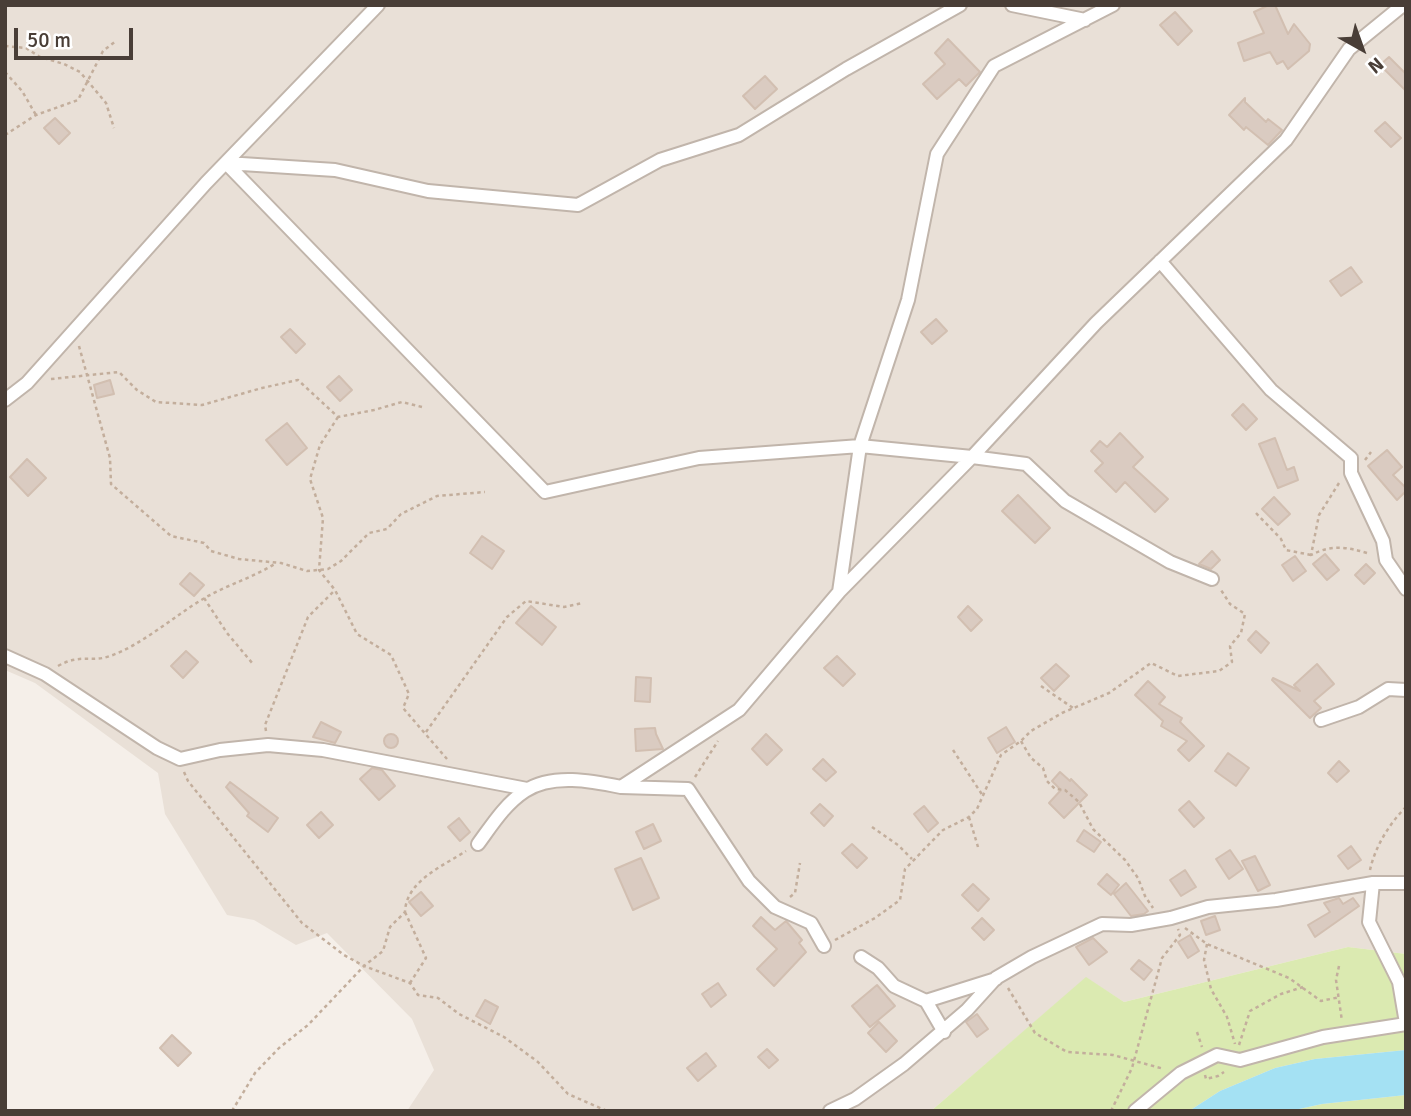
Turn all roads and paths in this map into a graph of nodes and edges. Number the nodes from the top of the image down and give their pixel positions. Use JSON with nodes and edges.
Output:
{"nodes":[{"id":1,"x":379,"y":5,"type":"edge"},
{"id":2,"x":960,"y":5,"type":"edge"},
{"id":3,"x":1012,"y":5,"type":"edge"},
{"id":4,"x":1113,"y":5,"type":"edge"},
{"id":5,"x":1403,"y":5,"type":"edge"},
{"id":6,"x":1085,"y":20,"type":"junction"},
{"id":7,"x":116,"y":41,"type":"dead end"},
{"id":8,"x":5,"y":46,"type":"edge"},
{"id":9,"x":5,"y":72,"type":"edge"},
{"id":10,"x":88,"y":83,"type":"junction"},
{"id":11,"x":36,"y":115,"type":"junction"},
{"id":12,"x":114,"y":128,"type":"dead end"},
{"id":13,"x":5,"y":135,"type":"edge"},
{"id":14,"x":226,"y":163,"type":"junction"},
{"id":15,"x":1160,"y":261,"type":"junction"},
{"id":16,"x":75,"y":329,"type":"junction"},
{"id":17,"x":86,"y":374,"type":"junction"},
{"id":18,"x":51,"y":379,"type":"dead end"},
{"id":19,"x":5,"y":400,"type":"edge"},
{"id":20,"x":422,"y":407,"type":"dead end"},
{"id":21,"x":338,"y":417,"type":"junction"},
{"id":22,"x":1406,"y":425,"type":"edge"},
{"id":23,"x":860,"y":446,"type":"junction"},
{"id":24,"x":1371,"y":452,"type":"dead end"},
{"id":25,"x":972,"y":457,"type":"junction"},
{"id":26,"x":1406,"y":461,"type":"edge"},
{"id":27,"x":1351,"y":472,"type":"junction"},
{"id":28,"x":485,"y":492,"type":"dead end"},
{"id":29,"x":1256,"y":513,"type":"dead end"},
{"id":30,"x":1311,"y":555,"type":"junction"},
{"id":31,"x":1386,"y":560,"type":"junction"},
{"id":32,"x":276,"y":563,"type":"junction"},
{"id":33,"x":319,"y":570,"type":"junction"},
{"id":34,"x":1212,"y":579,"type":"joint"},
{"id":35,"x":1406,"y":589,"type":"edge"},
{"id":36,"x":335,"y":590,"type":"junction"},
{"id":37,"x":839,"y":592,"type":"junction"},
{"id":38,"x":204,"y":598,"type":"junction"},
{"id":39,"x":583,"y":603,"type":"dead end"},
{"id":40,"x":5,"y":656,"type":"edge"},
{"id":41,"x":253,"y":664,"type":"dead end"},
{"id":42,"x":45,"y":674,"type":"junction"},
{"id":43,"x":1041,"y":687,"type":"dead end"},
{"id":44,"x":1406,"y":690,"type":"edge"},
{"id":45,"x":1073,"y":708,"type":"junction"},
{"id":46,"x":1321,"y":720,"type":"dead end"},
{"id":47,"x":426,"y":733,"type":"junction"},
{"id":48,"x":720,"y":738,"type":"dead end"},
{"id":49,"x":1021,"y":741,"type":"junction"},
{"id":50,"x":268,"y":745,"type":"junction"},
{"id":51,"x":953,"y":750,"type":"dead end"},
{"id":52,"x":180,"y":759,"type":"junction"},
{"id":53,"x":462,"y":777,"type":"junction"},
{"id":54,"x":621,"y":787,"type":"junction"},
{"id":55,"x":527,"y":789,"type":"junction"},
{"id":56,"x":688,"y":789,"type":"junction"},
{"id":57,"x":983,"y":796,"type":"junction"},
{"id":58,"x":1406,"y":807,"type":"edge"},
{"id":59,"x":969,"y":817,"type":"junction"},
{"id":60,"x":872,"y":827,"type":"dead end"},
{"id":61,"x":478,"y":844,"type":"joint"},
{"id":62,"x":978,"y":847,"type":"dead end"},
{"id":63,"x":912,"y":859,"type":"junction"},
{"id":64,"x":800,"y":863,"type":"dead end"},
{"id":65,"x":1373,"y":883,"type":"junction"},
{"id":66,"x":1406,"y":883,"type":"edge"},
{"id":67,"x":775,"y":907,"type":"junction"},
{"id":68,"x":405,"y":912,"type":"junction"},
{"id":69,"x":1171,"y":918,"type":"junction"},
{"id":70,"x":1207,"y":944,"type":"junction"},
{"id":71,"x":824,"y":946,"type":"joint"},
{"id":72,"x":860,"y":957,"type":"dead end"},
{"id":73,"x":363,"y":966,"type":"junction"},
{"id":74,"x":1339,"y":966,"type":"dead end"},
{"id":75,"x":996,"y":978,"type":"junction"},
{"id":76,"x":410,"y":983,"type":"junction"},
{"id":77,"x":1303,"y":987,"type":"junction"},
{"id":78,"x":1340,"y":997,"type":"junction"},
{"id":79,"x":926,"y":1001,"type":"junction"},
{"id":80,"x":1406,"y":1023,"type":"edge"},
{"id":81,"x":944,"y":1032,"type":"junction"},
{"id":82,"x":1197,"y":1032,"type":"dead end"},
{"id":83,"x":1339,"y":1035,"type":"junction"},
{"id":84,"x":1236,"y":1059,"type":"junction"},
{"id":85,"x":1135,"y":1060,"type":"junction"},
{"id":86,"x":1204,"y":1062,"type":"junction"},
{"id":87,"x":1181,"y":1073,"type":"junction"},
{"id":88,"x":232,"y":1111,"type":"edge"},
{"id":89,"x":607,"y":1111,"type":"edge"},
{"id":90,"x":830,"y":1111,"type":"edge"},
{"id":91,"x":1111,"y":1111,"type":"edge"},
{"id":92,"x":1135,"y":1111,"type":"edge"}],
"edges":[{"from":1,"to":14,"type":"street"},
{"from":2,"to":14,"type":"street"},
{"from":3,"to":6,"type":"street"},
{"from":4,"to":6,"type":"street"},
{"from":5,"to":15,"type":"street"},
{"from":6,"to":23,"type":"street"},
{"from":7,"to":10,"type":"path"},
{"from":8,"to":10,"type":"path"},
{"from":9,"to":11,"type":"path"},
{"from":10,"to":11,"type":"path"},
{"from":10,"to":12,"type":"path"},
{"from":11,"to":13,"type":"path"},
{"from":14,"to":16,"type":"street"},
{"from":14,"to":23,"type":"street"},
{"from":15,"to":25,"type":"street"},
{"from":15,"to":27,"type":"street"},
{"from":16,"to":17,"type":"path"},
{"from":16,"to":19,"type":"street"},
{"from":17,"to":18,"type":"path"},
{"from":17,"to":21,"type":"path"},
{"from":17,"to":32,"type":"path"},
{"from":20,"to":21,"type":"path"},
{"from":21,"to":33,"type":"path"},
{"from":22,"to":26,"type":"path"},
{"from":23,"to":25,"type":"street"},
{"from":23,"to":37,"type":"street"},
{"from":24,"to":27,"type":"path"},
{"from":25,"to":34,"type":"street"},
{"from":25,"to":37,"type":"street"},
{"from":27,"to":30,"type":"path"},
{"from":27,"to":31,"type":"street"},
{"from":28,"to":33,"type":"path"},
{"from":29,"to":30,"type":"path"},
{"from":30,"to":31,"type":"path"},
{"from":31,"to":35,"type":"street"},
{"from":32,"to":33,"type":"path"},
{"from":32,"to":38,"type":"path"},
{"from":33,"to":36,"type":"path"},
{"from":34,"to":45,"type":"path"},
{"from":36,"to":47,"type":"path"},
{"from":36,"to":50,"type":"path"},
{"from":37,"to":54,"type":"street"},
{"from":38,"to":41,"type":"path"},
{"from":38,"to":42,"type":"path"},
{"from":39,"to":47,"type":"path"},
{"from":40,"to":42,"type":"street"},
{"from":42,"to":52,"type":"street"},
{"from":43,"to":45,"type":"path"},
{"from":44,"to":46,"type":"street"},
{"from":45,"to":49,"type":"path"},
{"from":47,"to":53,"type":"path"},
{"from":48,"to":56,"type":"path"},
{"from":49,"to":57,"type":"path"},
{"from":49,"to":69,"type":"path"},
{"from":50,"to":52,"type":"street"},
{"from":50,"to":53,"type":"street"},
{"from":51,"to":57,"type":"path"},
{"from":52,"to":73,"type":"path"},
{"from":53,"to":55,"type":"street"},
{"from":54,"to":55,"type":"street"},
{"from":54,"to":56,"type":"street"},
{"from":55,"to":61,"type":"street"},
{"from":56,"to":67,"type":"street"},
{"from":57,"to":59,"type":"path"},
{"from":58,"to":65,"type":"path"},
{"from":59,"to":62,"type":"path"},
{"from":59,"to":63,"type":"path"},
{"from":60,"to":63,"type":"path"},
{"from":61,"to":68,"type":"path"},
{"from":63,"to":71,"type":"path"},
{"from":64,"to":67,"type":"path"},
{"from":65,"to":66,"type":"street"},
{"from":65,"to":69,"type":"street"},
{"from":65,"to":80,"type":"street"},
{"from":67,"to":71,"type":"street"},
{"from":68,"to":73,"type":"path"},
{"from":68,"to":76,"type":"path"},
{"from":69,"to":75,"type":"street"},
{"from":70,"to":77,"type":"path"},
{"from":70,"to":77,"type":"path"},
{"from":70,"to":85,"type":"path"},
{"from":72,"to":79,"type":"street"},
{"from":73,"to":76,"type":"path"},
{"from":73,"to":88,"type":"path"},
{"from":74,"to":78,"type":"path"},
{"from":75,"to":79,"type":"street"},
{"from":75,"to":81,"type":"street"},
{"from":75,"to":85,"type":"path"},
{"from":76,"to":89,"type":"path"},
{"from":77,"to":78,"type":"path"},
{"from":78,"to":83,"type":"path"},
{"from":79,"to":81,"type":"street"},
{"from":80,"to":83,"type":"street"},
{"from":81,"to":90,"type":"street"},
{"from":82,"to":86,"type":"path"},
{"from":83,"to":84,"type":"street"},
{"from":84,"to":86,"type":"street"},
{"from":84,"to":86,"type":"path"},
{"from":85,"to":87,"type":"path"},
{"from":85,"to":91,"type":"path"},
{"from":86,"to":87,"type":"street"},
{"from":87,"to":92,"type":"street"}]}
